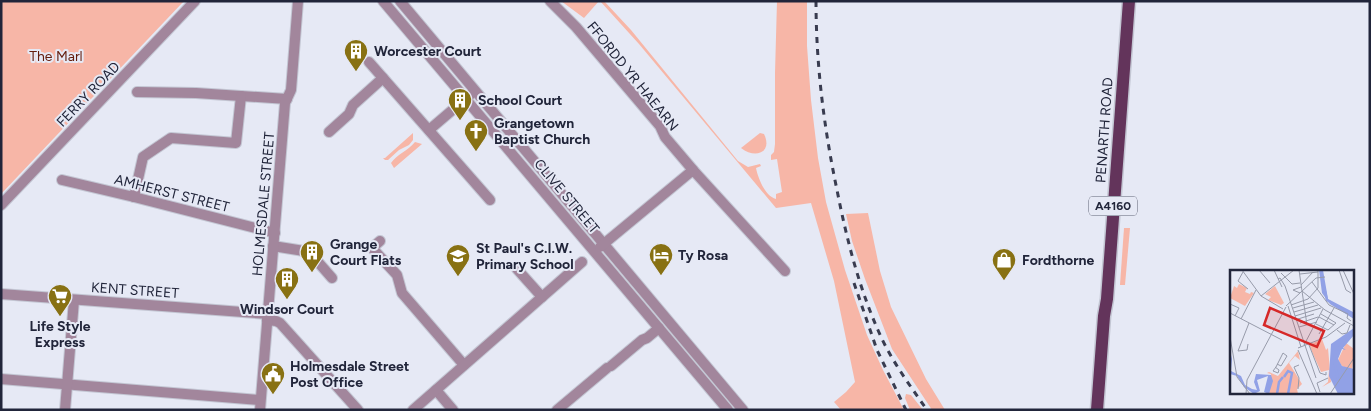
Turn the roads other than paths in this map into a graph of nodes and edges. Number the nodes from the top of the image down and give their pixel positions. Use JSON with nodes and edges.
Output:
{"nodes":[{"id":1,"x":195,"y":1,"type":"edge"},
{"id":2,"x":298,"y":1,"type":"edge"},
{"id":3,"x":383,"y":1,"type":"edge"},
{"id":4,"x":400,"y":1,"type":"edge"},
{"id":5,"x":550,"y":1,"type":"edge"},
{"id":6,"x":1128,"y":1,"type":"edge"},
{"id":7,"x":369,"y":62,"type":"dead end"},
{"id":8,"x":383,"y":78,"type":"junction"},
{"id":9,"x":475,"y":91,"type":"junction"},
{"id":10,"x":137,"y":92,"type":"dead end"},
{"id":11,"x":241,"y":96,"type":"junction"},
{"id":12,"x":466,"y":98,"type":"junction"},
{"id":13,"x":287,"y":99,"type":"junction"},
{"id":14,"x":429,"y":130,"type":"junction"},
{"id":15,"x":329,"y":132,"type":"dead end"},
{"id":16,"x":693,"y":170,"type":"junction"},
{"id":17,"x":62,"y":180,"type":"dead end"},
{"id":18,"x":134,"y":196,"type":"junction"},
{"id":19,"x":490,"y":200,"type":"dead end"},
{"id":20,"x":1,"y":206,"type":"edge"},
{"id":21,"x":274,"y":233,"type":"junction"},
{"id":22,"x":380,"y":241,"type":"dead end"},
{"id":23,"x":274,"y":246,"type":"junction"},
{"id":24,"x":599,"y":248,"type":"junction"},
{"id":25,"x":582,"y":262,"type":"dead end"},
{"id":26,"x":518,"y":269,"type":"dead end"},
{"id":27,"x":785,"y":271,"type":"dead end"},
{"id":28,"x":332,"y":278,"type":"dead end"},
{"id":29,"x":1,"y":294,"type":"edge"},
{"id":30,"x":542,"y":297,"type":"junction"},
{"id":31,"x":74,"y":300,"type":"junction"},
{"id":32,"x":268,"y":317,"type":"junction"},
{"id":33,"x":658,"y":328,"type":"junction"},
{"id":34,"x":464,"y":365,"type":"junction"},
{"id":35,"x":1,"y":379,"type":"edge"},
{"id":36,"x":67,"y":384,"type":"junction"},
{"id":37,"x":436,"y":390,"type":"junction"},
{"id":38,"x":260,"y":405,"type":"edge"},
{"id":39,"x":65,"y":410,"type":"edge"},
{"id":40,"x":358,"y":410,"type":"edge"},
{"id":41,"x":413,"y":410,"type":"edge"},
{"id":42,"x":453,"y":410,"type":"edge"},
{"id":43,"x":557,"y":410,"type":"edge"},
{"id":44,"x":728,"y":410,"type":"edge"},
{"id":45,"x":743,"y":410,"type":"edge"},
{"id":46,"x":1097,"y":410,"type":"edge"}],
"edges":[{"from":1,"to":20,"type":"street","name":"FERRY ROAD"},
{"from":2,"to":13,"type":"street","name":"HOLMESDALE STREET"},
{"from":3,"to":12,"type":"street","name":"CLIVE STREET"},
{"from":4,"to":9,"type":"street","name":"CLIVE STREET"},
{"from":5,"to":16,"type":"street","name":"FFORDD YR HAEARN"},
{"from":6,"to":46,"type":"main road","name":"PENARTH ROAD","number":"A4160"},
{"from":7,"to":8,"type":"street"},
{"from":8,"to":14,"type":"street"},
{"from":8,"to":15,"type":"street"},
{"from":9,"to":12,"type":"street"},
{"from":9,"to":24,"type":"street","name":"CLIVE STREET"},
{"from":10,"to":11,"type":"street"},
{"from":11,"to":13,"type":"street"},
{"from":11,"to":18,"type":"street"},
{"from":12,"to":14,"type":"street"},
{"from":12,"to":24,"type":"street","name":"CLIVE STREET"},
{"from":13,"to":21,"type":"street","name":"HOLMESDALE STREET"},
{"from":14,"to":19,"type":"street"},
{"from":16,"to":24,"type":"street"},
{"from":16,"to":27,"type":"street","name":"FFORDD YR HAEARN"},
{"from":17,"to":18,"type":"street","name":"AMHERST STREET"},
{"from":18,"to":21,"type":"street","name":"AMHERST STREET"},
{"from":21,"to":23,"type":"street","name":"HOLMESDALE STREET"},
{"from":22,"to":34,"type":"street"},
{"from":23,"to":28,"type":"street"},
{"from":23,"to":32,"type":"street","name":"HOLMESDALE STREET"},
{"from":24,"to":33,"type":"street","name":"CLIVE STREET"},
{"from":24,"to":45,"type":"street","name":"CLIVE STREET"},
{"from":25,"to":30,"type":"street"},
{"from":26,"to":30,"type":"street"},
{"from":29,"to":31,"type":"street","name":"KENT STREET"},
{"from":30,"to":34,"type":"street"},
{"from":31,"to":32,"type":"street","name":"KENT STREET"},
{"from":31,"to":36,"type":"street"},
{"from":32,"to":38,"type":"street","name":"HOLMESDALE STREET"},
{"from":32,"to":40,"type":"street"},
{"from":33,"to":43,"type":"street"},
{"from":33,"to":44,"type":"street","name":"CLIVE STREET"},
{"from":34,"to":37,"type":"street"},
{"from":35,"to":36,"type":"street"},
{"from":36,"to":38,"type":"street"},
{"from":36,"to":39,"type":"street"},
{"from":37,"to":41,"type":"street"},
{"from":37,"to":42,"type":"street"}]}
